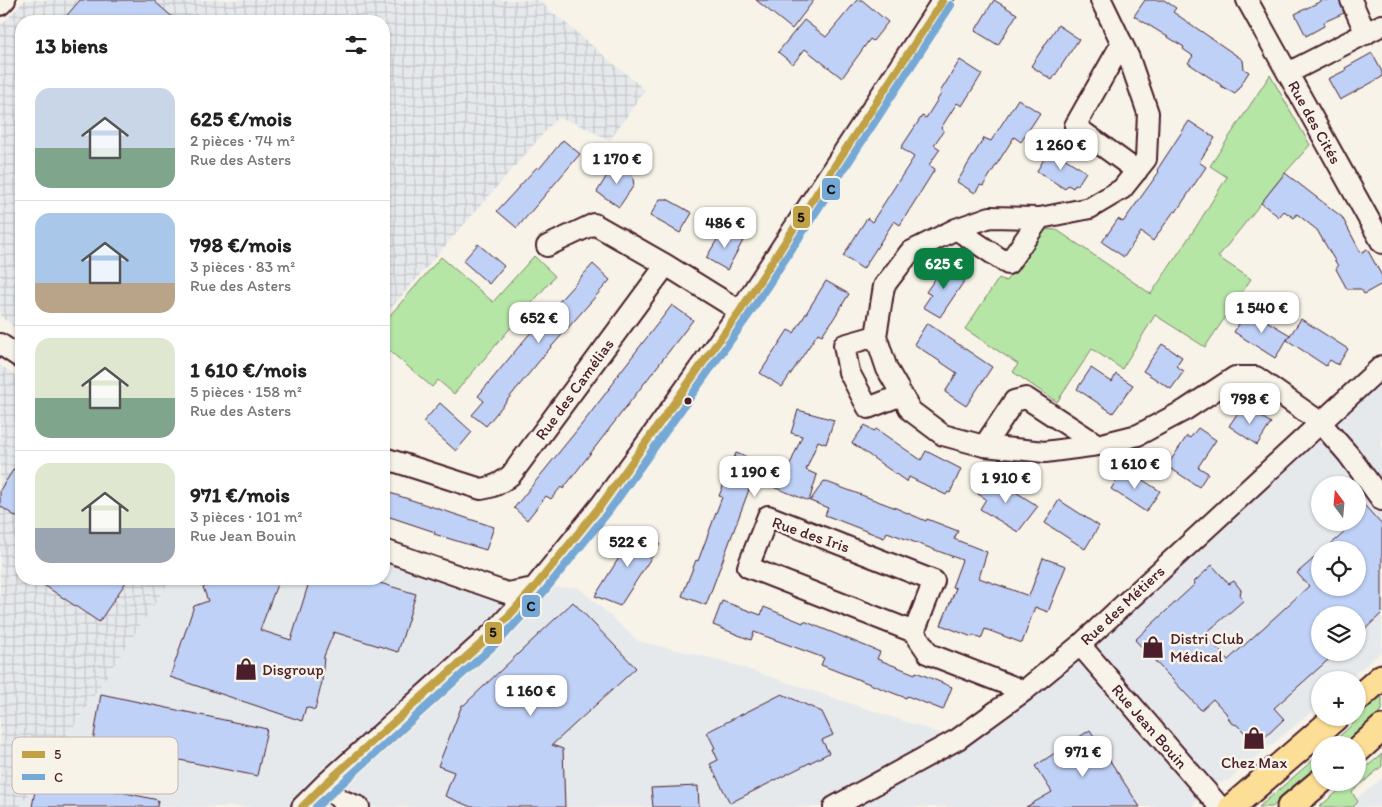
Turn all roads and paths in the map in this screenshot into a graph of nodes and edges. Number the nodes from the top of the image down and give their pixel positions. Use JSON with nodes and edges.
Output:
{"nodes":[{"id":1,"x":5,"y":0,"type":"edge"},
{"id":2,"x":943,"y":0,"type":"edge"},
{"id":3,"x":1102,"y":0,"type":"edge"},
{"id":4,"x":1248,"y":0,"type":"edge"},
{"id":5,"x":1351,"y":0,"type":"edge"},
{"id":6,"x":0,"y":5,"type":"edge"},
{"id":7,"x":1374,"y":29,"type":"edge"},
{"id":8,"x":1122,"y":43,"type":"junction"},
{"id":9,"x":1288,"y":73,"type":"junction"},
{"id":10,"x":1137,"y":171,"type":"junction"},
{"id":11,"x":1040,"y":218,"type":"junction"},
{"id":12,"x":956,"y":229,"type":"junction"},
{"id":13,"x":1382,"y":243,"type":"edge"},
{"id":14,"x":546,"y":246,"type":"dead end"},
{"id":15,"x":666,"y":265,"type":"junction"},
{"id":16,"x":740,"y":311,"type":"junction"},
{"id":17,"x":876,"y":336,"type":"junction"},
{"id":18,"x":0,"y":344,"type":"edge"},
{"id":19,"x":15,"y":354,"type":"edge"},
{"id":20,"x":1382,"y":366,"type":"edge"},
{"id":21,"x":902,"y":395,"type":"junction"},
{"id":22,"x":1320,"y":422,"type":"junction"},
{"id":23,"x":1098,"y":445,"type":"junction"},
{"id":24,"x":984,"y":446,"type":"junction"},
{"id":25,"x":390,"y":460,"type":"edge"},
{"id":26,"x":1382,"y":500,"type":"edge"},
{"id":27,"x":390,"y":552,"type":"edge"},
{"id":28,"x":534,"y":588,"type":"junction"},
{"id":29,"x":914,"y":632,"type":"junction"},
{"id":30,"x":1080,"y":645,"type":"junction"},
{"id":31,"x":1382,"y":677,"type":"edge"},
{"id":32,"x":1024,"y":691,"type":"junction"},
{"id":33,"x":1366,"y":691,"type":"edge"},
{"id":34,"x":1326,"y":726,"type":"edge"},
{"id":35,"x":1382,"y":728,"type":"edge"},
{"id":36,"x":1366,"y":743,"type":"edge"},
{"id":37,"x":324,"y":785,"type":"junction"},
{"id":38,"x":1311,"y":790,"type":"edge"},
{"id":39,"x":302,"y":807,"type":"edge"},
{"id":40,"x":359,"y":807,"type":"edge"},
{"id":41,"x":834,"y":807,"type":"edge"},
{"id":42,"x":1220,"y":807,"type":"edge"},
{"id":43,"x":1232,"y":807,"type":"edge"},
{"id":44,"x":1290,"y":807,"type":"edge"}],
"edges":[{"from":1,"to":6,"type":"street"},
{"from":2,"to":16,"type":"street"},
{"from":3,"to":8,"type":"street"},
{"from":4,"to":9,"type":"street","name":"Rue des Cités"},
{"from":5,"to":7,"type":"street"},
{"from":7,"to":9,"type":"street"},
{"from":8,"to":10,"type":"street"},
{"from":8,"to":10,"type":"street"},
{"from":9,"to":13,"type":"street","name":"Rue des Cités"},
{"from":10,"to":11,"type":"street"},
{"from":11,"to":12,"type":"street"},
{"from":11,"to":12,"type":"street"},
{"from":12,"to":17,"type":"street"},
{"from":14,"to":15,"type":"street"},
{"from":15,"to":16,"type":"street"},
{"from":15,"to":25,"type":"street","name":"Rue des Camélias"},
{"from":16,"to":28,"type":"street"},
{"from":17,"to":21,"type":"street"},
{"from":17,"to":21,"type":"street"},
{"from":18,"to":19,"type":"street"},
{"from":20,"to":22,"type":"street","name":"Rue des Métiers"},
{"from":21,"to":24,"type":"street"},
{"from":22,"to":23,"type":"street"},
{"from":22,"to":26,"type":"street"},
{"from":22,"to":30,"type":"street","name":"Rue des Métiers"},
{"from":23,"to":24,"type":"street"},
{"from":23,"to":24,"type":"street"},
{"from":27,"to":28,"type":"street"},
{"from":28,"to":37,"type":"street"},
{"from":29,"to":29,"type":"street","name":"Rue des Iris"},
{"from":29,"to":32,"type":"street"},
{"from":30,"to":32,"type":"street","name":"Rue des Métiers"},
{"from":30,"to":42,"type":"street","name":"Rue Jean Bouin"},
{"from":31,"to":33,"type":"main road"},
{"from":32,"to":41,"type":"street","name":"Rue des Métiers"},
{"from":34,"to":43,"type":"main road"},
{"from":35,"to":36,"type":"main road"},
{"from":37,"to":39,"type":"street"},
{"from":37,"to":40,"type":"street"},
{"from":38,"to":44,"type":"main road"}]}
